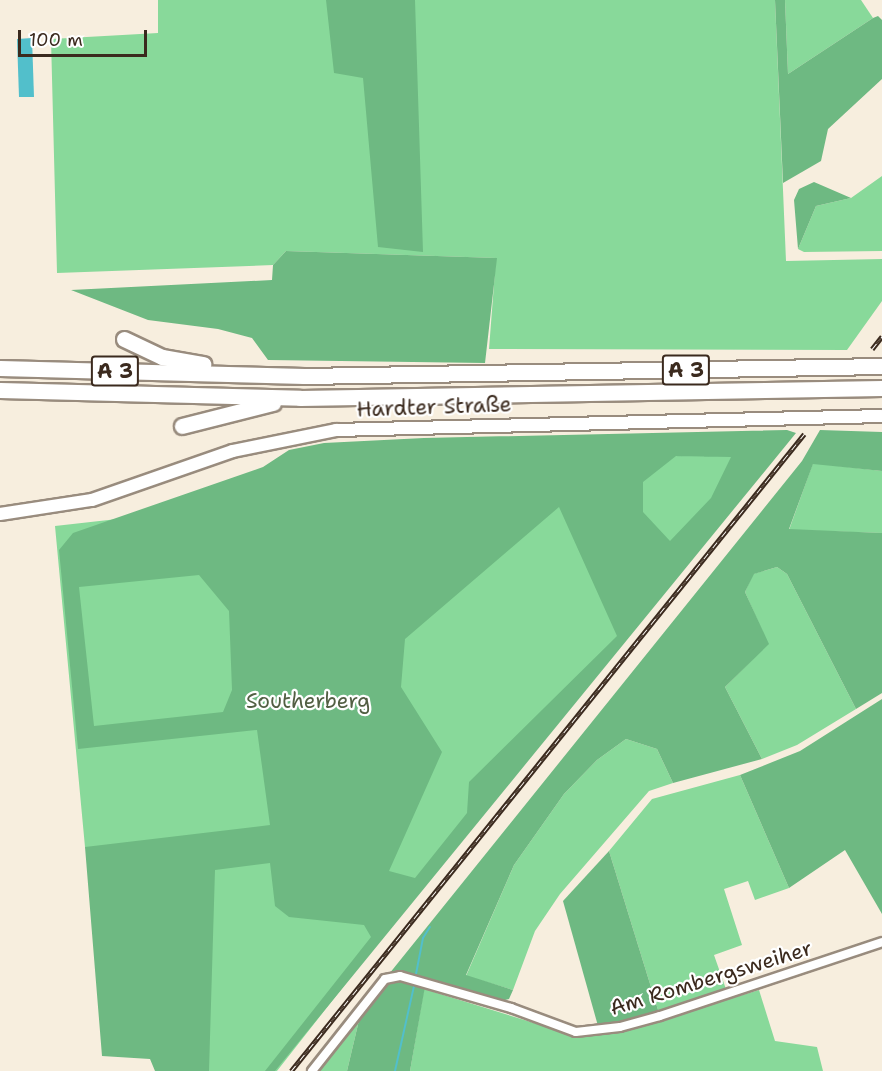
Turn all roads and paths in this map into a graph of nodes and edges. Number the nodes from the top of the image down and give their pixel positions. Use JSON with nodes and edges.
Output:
{"nodes":[{"id":1,"x":124,"y":339,"type":"dead end"},
{"id":2,"x":882,"y":366,"type":"edge"},
{"id":3,"x":0,"y":368,"type":"edge"},
{"id":4,"x":231,"y":374,"type":"junction"},
{"id":5,"x":882,"y":387,"type":"edge"},
{"id":6,"x":0,"y":390,"type":"edge"},
{"id":7,"x":300,"y":398,"type":"junction"},
{"id":8,"x":882,"y":416,"type":"edge"},
{"id":9,"x":182,"y":426,"type":"dead end"},
{"id":10,"x":0,"y":514,"type":"edge"},
{"id":11,"x":882,"y":942,"type":"edge"},
{"id":12,"x":312,"y":1071,"type":"edge"}],
"edges":[{"from":1,"to":4,"type":"highway"},
{"from":2,"to":4,"type":"highway","number":"A 3"},
{"from":3,"to":4,"type":"highway","number":"A 3"},
{"from":5,"to":7,"type":"highway","number":"A 3"},
{"from":6,"to":7,"type":"highway","number":"A 3"},
{"from":7,"to":9,"type":"highway"},
{"from":8,"to":10,"type":"main road","name":"Hardter Straße"},
{"from":11,"to":12,"type":"street","name":"Am Rombergsweiher"}]}
